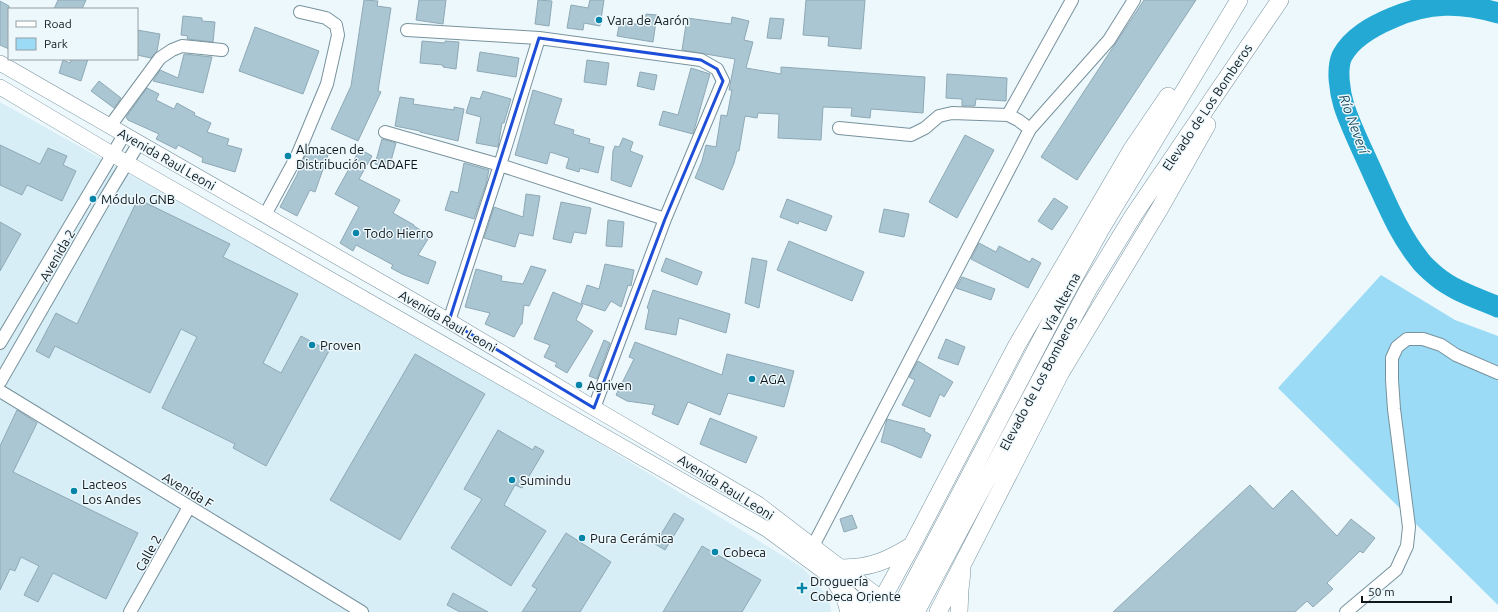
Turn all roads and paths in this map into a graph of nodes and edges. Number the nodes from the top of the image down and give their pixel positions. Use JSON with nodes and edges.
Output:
{"nodes":[{"id":1,"x":1072,"y":0,"type":"edge"},
{"id":2,"x":1134,"y":0,"type":"edge"},
{"id":3,"x":1239,"y":0,"type":"edge"},
{"id":4,"x":1280,"y":0,"type":"edge"},
{"id":5,"x":300,"y":12,"type":"dead end"},
{"id":6,"x":1224,"y":23,"type":"junction"},
{"id":7,"x":407,"y":30,"type":"dead end"},
{"id":8,"x":1257,"y":33,"type":"junction"},
{"id":9,"x":539,"y":38,"type":"junction"},
{"id":10,"x":222,"y":50,"type":"dead end"},
{"id":11,"x":0,"y":63,"type":"edge"},
{"id":12,"x":0,"y":87,"type":"edge"},
{"id":13,"x":1008,"y":115,"type":"junction"},
{"id":14,"x":110,"y":126,"type":"junction"},
{"id":15,"x":839,"y":128,"type":"dead end"},
{"id":16,"x":1030,"y":129,"type":"junction"},
{"id":17,"x":385,"y":132,"type":"dead end"},
{"id":18,"x":124,"y":135,"type":"junction"},
{"id":19,"x":139,"y":143,"type":"junction"},
{"id":20,"x":112,"y":155,"type":"junction"},
{"id":21,"x":127,"y":163,"type":"junction"},
{"id":22,"x":500,"y":165,"type":"junction"},
{"id":23,"x":265,"y":215,"type":"junction"},
{"id":24,"x":665,"y":219,"type":"junction"},
{"id":25,"x":449,"y":321,"type":"junction"},
{"id":26,"x":0,"y":343,"type":"edge"},
{"id":27,"x":1498,"y":373,"type":"edge"},
{"id":28,"x":0,"y":382,"type":"edge"},
{"id":29,"x":0,"y":390,"type":"edge"},
{"id":30,"x":594,"y":408,"type":"junction"},
{"id":31,"x":189,"y":507,"type":"junction"},
{"id":32,"x":912,"y":545,"type":"junction"},
{"id":33,"x":813,"y":546,"type":"junction"},
{"id":34,"x":936,"y":557,"type":"junction"},
{"id":35,"x":965,"y":558,"type":"junction"},
{"id":36,"x":838,"y":574,"type":"junction"},
{"id":37,"x":879,"y":606,"type":"edge"},
{"id":38,"x":844,"y":607,"type":"edge"},
{"id":39,"x":130,"y":612,"type":"edge"},
{"id":40,"x":362,"y":612,"type":"edge"},
{"id":41,"x":868,"y":612,"type":"edge"},
{"id":42,"x":897,"y":612,"type":"edge"},
{"id":43,"x":916,"y":612,"type":"edge"},
{"id":44,"x":938,"y":612,"type":"edge"},
{"id":45,"x":959,"y":612,"type":"edge"},
{"id":46,"x":1346,"y":612,"type":"edge"}],
"edges":[{"from":1,"to":13,"type":"street"},
{"from":2,"to":16,"type":"street"},
{"from":3,"to":6,"type":"highway","name":"Vía Alterna"},
{"from":4,"to":8,"type":"highway"},
{"from":5,"to":23,"type":"street"},
{"from":6,"to":32,"type":"highway"},
{"from":6,"to":34,"type":"highway","name":"Vía Alterna"},
{"from":7,"to":9,"type":"street"},
{"from":8,"to":34,"type":"highway","name":"Elevado de Los Bomberos"},
{"from":8,"to":35,"type":"highway","name":"Elevado de Los Bomberos"},
{"from":9,"to":22,"type":"street"},
{"from":9,"to":24,"type":"street"},
{"from":10,"to":14,"type":"street"},
{"from":11,"to":14,"type":"main road","name":"Avenida Raul Leoni"},
{"from":12,"to":20,"type":"main road","name":"Avenida Raul Leoni"},
{"from":13,"to":15,"type":"street"},
{"from":13,"to":16,"type":"street"},
{"from":14,"to":18,"type":"main road","name":"Avenida Raul Leoni"},
{"from":16,"to":33,"type":"street"},
{"from":17,"to":22,"type":"street"},
{"from":18,"to":19,"type":"main road","name":"Avenida Raul Leoni"},
{"from":18,"to":20,"type":"street","name":"Avenida 2"},
{"from":19,"to":21,"type":"street","name":"Avenida 2"},
{"from":19,"to":23,"type":"main road","name":"Avenida Raul Leoni"},
{"from":20,"to":21,"type":"main road","name":"Avenida Raul Leoni"},
{"from":20,"to":26,"type":"street","name":"Avenida 2"},
{"from":21,"to":28,"type":"street","name":"Avenida 2"},
{"from":21,"to":36,"type":"main road","name":"Avenida Raul Leoni"},
{"from":22,"to":24,"type":"street"},
{"from":22,"to":25,"type":"street"},
{"from":23,"to":25,"type":"main road","name":"Avenida Raul Leoni"},
{"from":24,"to":30,"type":"street"},
{"from":25,"to":30,"type":"main road","name":"Avenida Raul Leoni"},
{"from":27,"to":46,"type":"street"},
{"from":29,"to":31,"type":"street","name":"Avenida F"},
{"from":30,"to":33,"type":"main road","name":"Avenida Raul Leoni"},
{"from":31,"to":39,"type":"street","name":"Calle 2"},
{"from":31,"to":40,"type":"street","name":"Avenida F"},
{"from":32,"to":36,"type":"highway"},
{"from":32,"to":37,"type":"highway"},
{"from":33,"to":36,"type":"main road","name":"Avenida Raul Leoni"},
{"from":34,"to":42,"type":"highway","name":"Vía Alterna"},
{"from":34,"to":43,"type":"highway","name":"Elevado de Los Bomberos"},
{"from":35,"to":44,"type":"highway","name":"Elevado de Los Bomberos"},
{"from":35,"to":45,"type":"highway"},
{"from":36,"to":37,"type":"main road","name":"Avenida Raul Leoni"},
{"from":36,"to":38,"type":"highway"},
{"from":36,"to":41,"type":"main road","name":"Avenida Raul Leoni"},
{"from":37,"to":42,"type":"main road","name":"Avenida Raul Leoni"}]}
